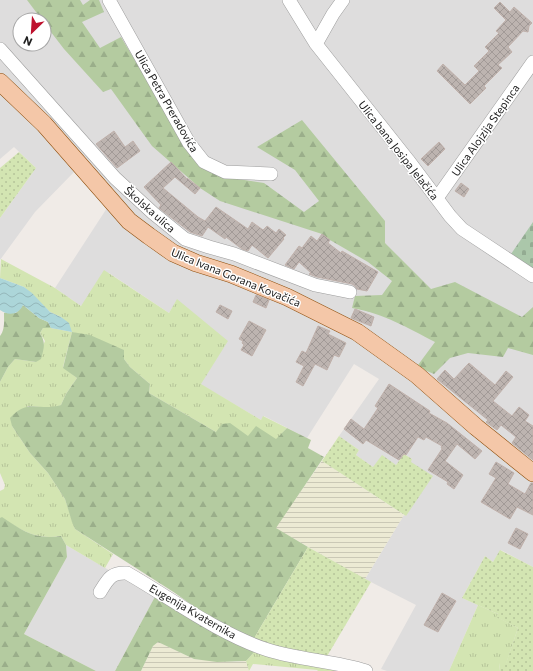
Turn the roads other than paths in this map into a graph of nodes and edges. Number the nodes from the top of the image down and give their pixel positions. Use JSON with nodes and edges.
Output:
{"nodes":[{"id":1,"x":109,"y":0,"type":"edge"},
{"id":2,"x":289,"y":0,"type":"edge"},
{"id":3,"x":343,"y":0,"type":"edge"},
{"id":4,"x":316,"y":44,"type":"junction"},
{"id":5,"x":0,"y":49,"type":"edge"},
{"id":6,"x":533,"y":62,"type":"edge"},
{"id":7,"x":0,"y":82,"type":"edge"},
{"id":8,"x":271,"y":174,"type":"dead end"},
{"id":9,"x":437,"y":198,"type":"junction"},
{"id":10,"x":533,"y":276,"type":"edge"},
{"id":11,"x":350,"y":292,"type":"dead end"},
{"id":12,"x":533,"y":471,"type":"edge"},
{"id":13,"x":100,"y":592,"type":"dead end"},
{"id":14,"x":366,"y":671,"type":"edge"}],
"edges":[{"from":1,"to":8,"type":"street","name":"Ulica Petra Preradovića"},
{"from":2,"to":4,"type":"street","name":"Ulica bana Josipa Jelačića"},
{"from":3,"to":4,"type":"street"},
{"from":4,"to":9,"type":"street","name":"Ulica bana Josipa Jelačića"},
{"from":5,"to":11,"type":"street","name":"Školska ulica"},
{"from":6,"to":9,"type":"street","name":"Ulica Alojzija Stepinca"},
{"from":7,"to":12,"type":"main road","name":"Ulica Ivana Gorana Kovačića"},
{"from":9,"to":10,"type":"street","name":"Ulica bana Josipa Jelačića"},
{"from":13,"to":14,"type":"street","name":"Eugenija Kvaternika"}]}
